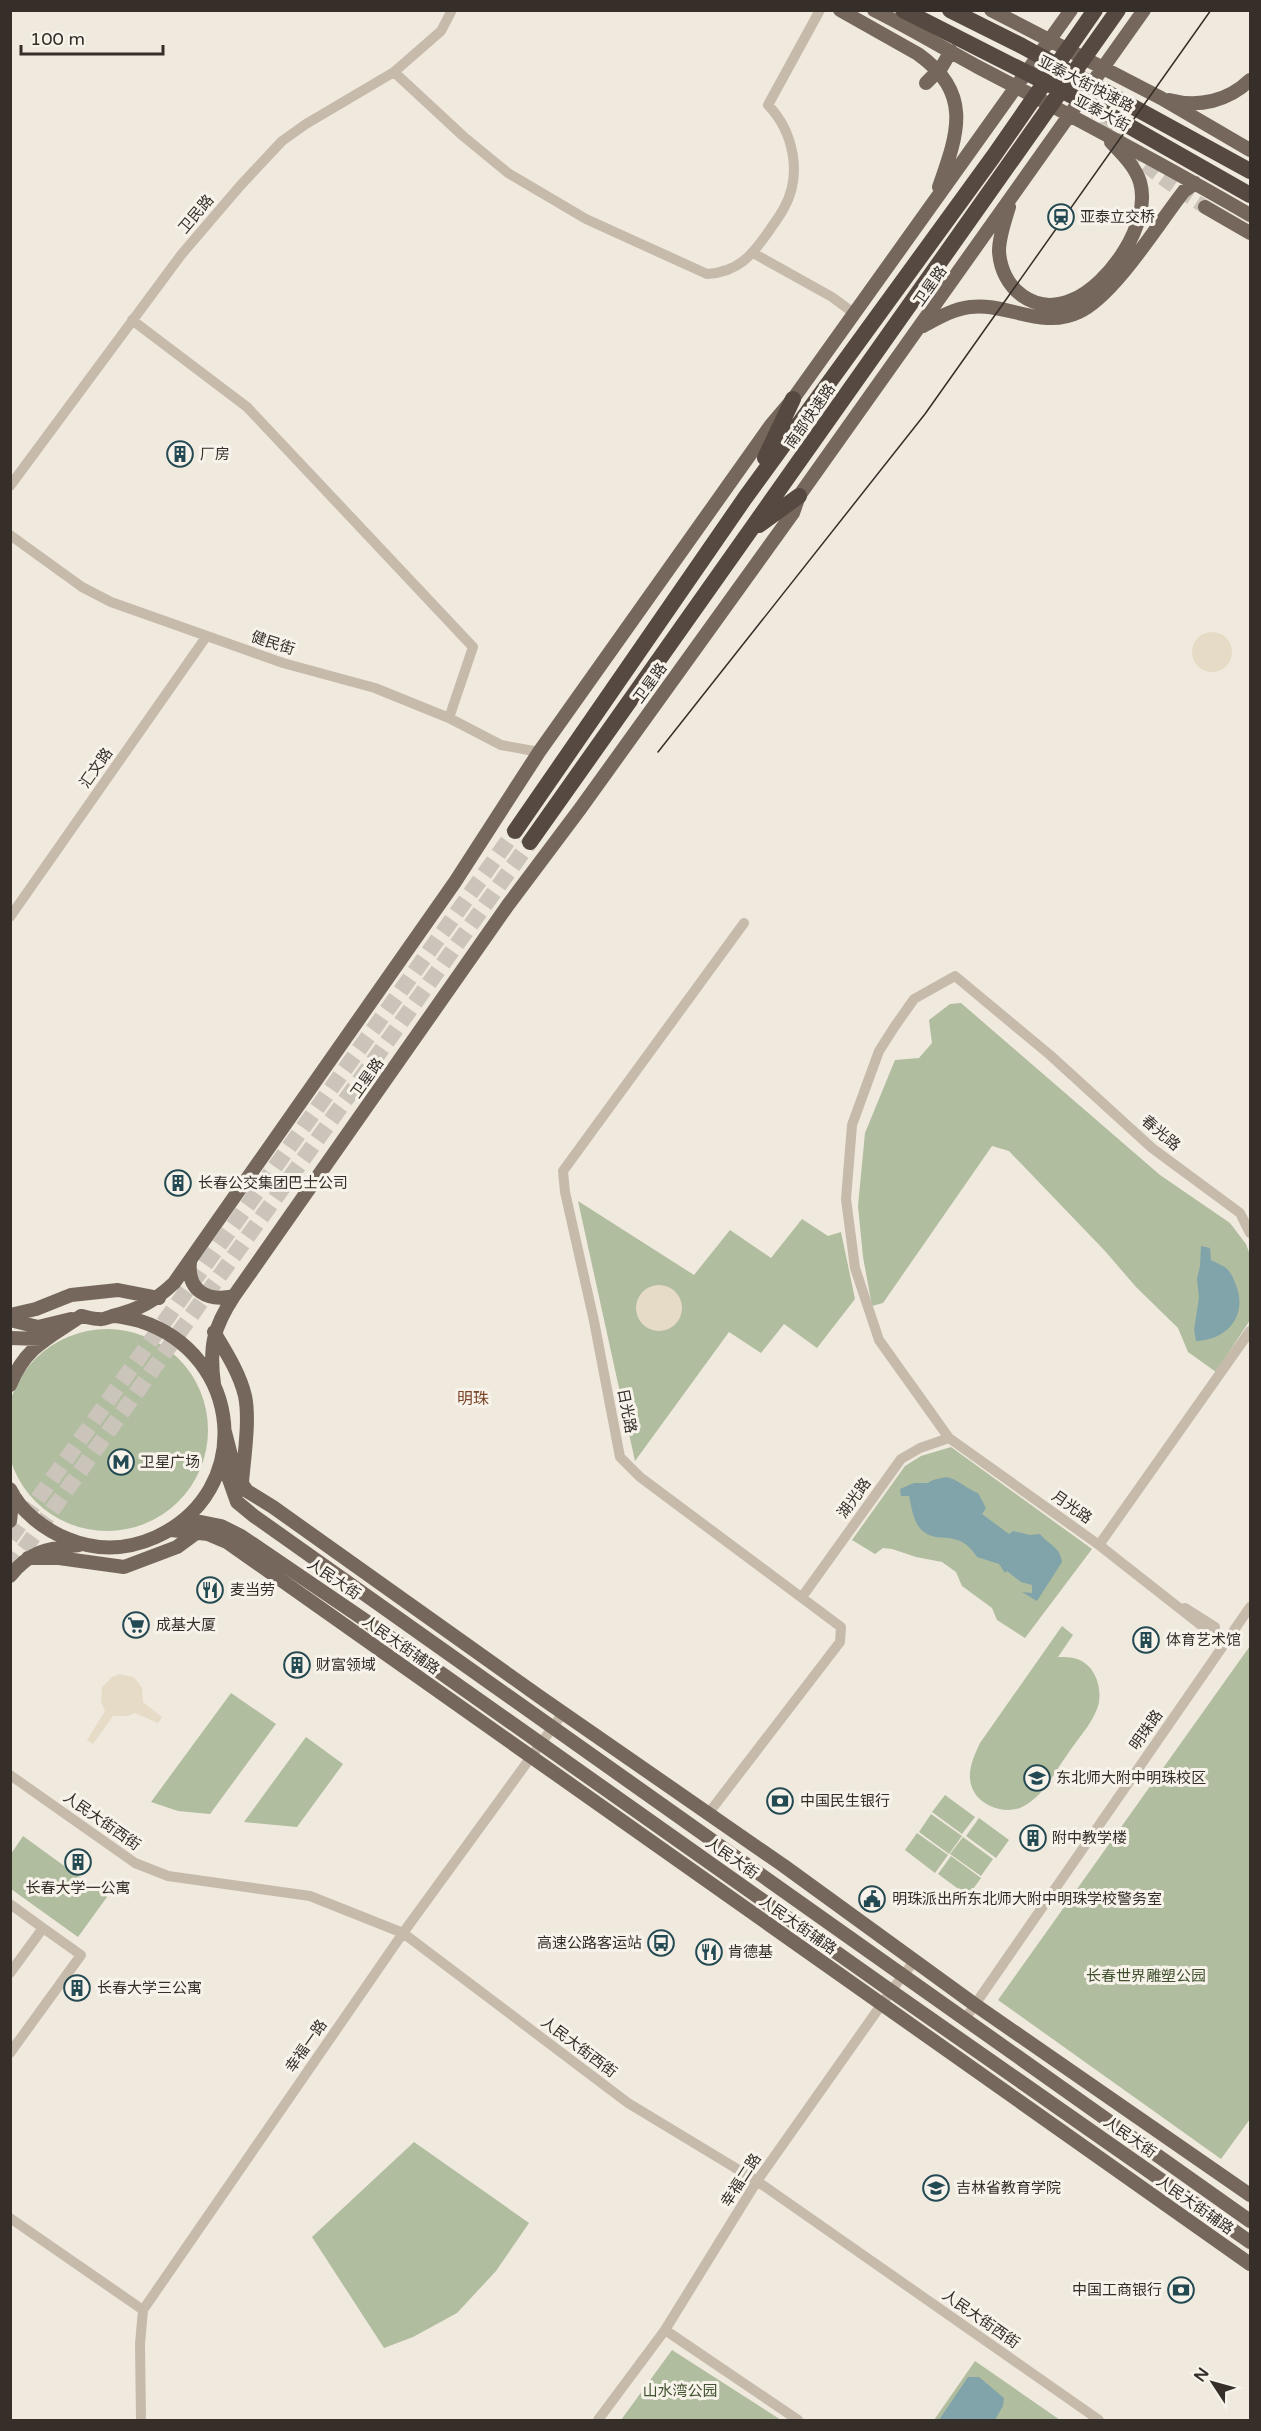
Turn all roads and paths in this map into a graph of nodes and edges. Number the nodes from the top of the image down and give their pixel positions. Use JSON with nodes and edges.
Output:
{"nodes":[{"id":1,"x":452,"y":10,"type":"edge"},
{"id":2,"x":820,"y":10,"type":"edge"},
{"id":3,"x":874,"y":10,"type":"edge"},
{"id":4,"x":903,"y":10,"type":"edge"},
{"id":5,"x":950,"y":10,"type":"edge"},
{"id":6,"x":1069,"y":10,"type":"edge"},
{"id":7,"x":1095,"y":10,"type":"edge"},
{"id":8,"x":1118,"y":10,"type":"edge"},
{"id":9,"x":1144,"y":10,"type":"edge"},
{"id":10,"x":840,"y":11,"type":"edge"},
{"id":11,"x":996,"y":12,"type":"edge"},
{"id":12,"x":951,"y":51,"type":"junction"},
{"id":13,"x":394,"y":72,"type":"junction"},
{"id":14,"x":1251,"y":80,"type":"edge"},
{"id":15,"x":926,"y":83,"type":"dead end"},
{"id":16,"x":1161,"y":98,"type":"junction"},
{"id":17,"x":1102,"y":131,"type":"junction"},
{"id":18,"x":1251,"y":150,"type":"edge"},
{"id":19,"x":1251,"y":171,"type":"edge"},
{"id":20,"x":1195,"y":183,"type":"junction"},
{"id":21,"x":1251,"y":195,"type":"edge"},
{"id":22,"x":936,"y":198,"type":"junction"},
{"id":23,"x":1011,"y":198,"type":"junction"},
{"id":24,"x":1205,"y":207,"type":"tunnel mouth"},
{"id":25,"x":1251,"y":215,"type":"edge"},
{"id":26,"x":1251,"y":233,"type":"edge"},
{"id":27,"x":753,"y":253,"type":"junction"},
{"id":28,"x":855,"y":314,"type":"junction"},
{"id":29,"x":132,"y":320,"type":"junction"},
{"id":30,"x":921,"y":327,"type":"junction"},
{"id":31,"x":793,"y":399,"type":"junction"},
{"id":32,"x":10,"y":486,"type":"edge"},
{"id":33,"x":800,"y":496,"type":"junction"},
{"id":34,"x":745,"y":498,"type":"junction"},
{"id":35,"x":749,"y":532,"type":"junction"},
{"id":36,"x":10,"y":535,"type":"edge"},
{"id":37,"x":206,"y":637,"type":"junction"},
{"id":38,"x":449,"y":718,"type":"junction"},
{"id":39,"x":539,"y":752,"type":"junction"},
{"id":40,"x":515,"y":831,"type":"tunnel mouth"},
{"id":41,"x":530,"y":842,"type":"tunnel mouth"},
{"id":42,"x":10,"y":917,"type":"edge"},
{"id":43,"x":744,"y":923,"type":"dead end"},
{"id":44,"x":1251,"y":1233,"type":"edge"},
{"id":45,"x":190,"y":1262,"type":"junction"},
{"id":46,"x":234,"y":1296,"type":"junction"},
{"id":47,"x":159,"y":1298,"type":"junction"},
{"id":48,"x":10,"y":1315,"type":"edge"},
{"id":49,"x":81,"y":1316,"type":"junction"},
{"id":50,"x":112,"y":1316,"type":"junction"},
{"id":51,"x":10,"y":1320,"type":"edge"},
{"id":52,"x":1251,"y":1330,"type":"edge"},
{"id":53,"x":214,"y":1332,"type":"junction"},
{"id":54,"x":10,"y":1338,"type":"edge"},
{"id":55,"x":42,"y":1339,"type":"junction"},
{"id":56,"x":214,"y":1384,"type":"junction"},
{"id":57,"x":10,"y":1385,"type":"edge"},
{"id":58,"x":225,"y":1432,"type":"junction"},
{"id":59,"x":949,"y":1438,"type":"junction"},
{"id":60,"x":223,"y":1460,"type":"junction"},
{"id":61,"x":242,"y":1484,"type":"junction"},
{"id":62,"x":12,"y":1492,"type":"edge"},
{"id":63,"x":186,"y":1519,"type":"junction"},
{"id":64,"x":10,"y":1521,"type":"edge"},
{"id":65,"x":171,"y":1530,"type":"junction"},
{"id":66,"x":196,"y":1533,"type":"junction"},
{"id":67,"x":82,"y":1545,"type":"junction"},
{"id":68,"x":1099,"y":1545,"type":"junction"},
{"id":69,"x":28,"y":1558,"type":"junction"},
{"id":70,"x":10,"y":1576,"type":"edge"},
{"id":71,"x":802,"y":1598,"type":"junction"},
{"id":72,"x":1251,"y":1607,"type":"edge"},
{"id":73,"x":1227,"y":1641,"type":"junction"},
{"id":74,"x":563,"y":1713,"type":"junction"},
{"id":75,"x":554,"y":1727,"type":"junction"},
{"id":76,"x":541,"y":1745,"type":"junction"},
{"id":77,"x":530,"y":1757,"type":"junction"},
{"id":78,"x":12,"y":1780,"type":"edge"},
{"id":79,"x":708,"y":1814,"type":"junction"},
{"id":80,"x":10,"y":1904,"type":"edge"},
{"id":81,"x":43,"y":1928,"type":"junction"},
{"id":82,"x":403,"y":1932,"type":"junction"},
{"id":83,"x":915,"y":1960,"type":"junction"},
{"id":84,"x":10,"y":1972,"type":"edge"},
{"id":85,"x":904,"y":1975,"type":"junction"},
{"id":86,"x":891,"y":1991,"type":"junction"},
{"id":87,"x":881,"y":2004,"type":"junction"},
{"id":88,"x":974,"y":2004,"type":"junction"},
{"id":89,"x":965,"y":2019,"type":"junction"},
{"id":90,"x":10,"y":2052,"type":"edge"},
{"id":91,"x":756,"y":2181,"type":"junction"},
{"id":92,"x":1251,"y":2195,"type":"edge"},
{"id":93,"x":10,"y":2218,"type":"edge"},
{"id":94,"x":1251,"y":2221,"type":"edge"},
{"id":95,"x":1251,"y":2242,"type":"edge"},
{"id":96,"x":1251,"y":2264,"type":"edge"},
{"id":97,"x":143,"y":2310,"type":"junction"},
{"id":98,"x":665,"y":2330,"type":"junction"},
{"id":99,"x":141,"y":2421,"type":"edge"},
{"id":100,"x":598,"y":2421,"type":"edge"},
{"id":101,"x":798,"y":2421,"type":"edge"},
{"id":102,"x":1099,"y":2421,"type":"edge"}],
"edges":[{"from":1,"to":13,"type":"street","name":"卫民路"},
{"from":2,"to":27,"type":"street"},
{"from":3,"to":12,"type":"main road","name":"亚泰大街"},
{"from":4,"to":21,"type":"highway","name":"亚泰大街快速路"},
{"from":5,"to":19,"type":"highway","name":"亚泰大街快速路"},
{"from":6,"to":22,"type":"main road"},
{"from":7,"to":34,"type":"highway","name":"南部快速路"},
{"from":8,"to":35,"type":"highway","name":"南部快速路"},
{"from":9,"to":23,"type":"main road","name":"卫星路"},
{"from":10,"to":22,"type":"main road"},
{"from":11,"to":16,"type":"main road"},
{"from":12,"to":15,"type":"main road"},
{"from":12,"to":17,"type":"main road","name":"亚泰大街"},
{"from":13,"to":27,"type":"street"},
{"from":13,"to":29,"type":"street","name":"卫民路"},
{"from":14,"to":16,"type":"main road"},
{"from":16,"to":18,"type":"main road"},
{"from":17,"to":20,"type":"main road","name":"亚泰大街"},
{"from":17,"to":23,"type":"main road"},
{"from":20,"to":25,"type":"main road","name":"亚泰大街"},
{"from":20,"to":30,"type":"main road"},
{"from":22,"to":28,"type":"main road"},
{"from":23,"to":30,"type":"main road","name":"卫星路"},
{"from":24,"to":26,"type":"main road"},
{"from":27,"to":28,"type":"street"},
{"from":28,"to":31,"type":"main road"},
{"from":29,"to":32,"type":"street","name":"卫民路"},
{"from":29,"to":38,"type":"street"},
{"from":30,"to":33,"type":"main road","name":"卫星路"},
{"from":31,"to":34,"type":"highway"},
{"from":31,"to":39,"type":"main road"},
{"from":33,"to":35,"type":"highway"},
{"from":33,"to":46,"type":"main road","name":"卫星路"},
{"from":34,"to":40,"type":"highway","name":"南部快速路"},
{"from":35,"to":41,"type":"highway","name":"南部快速路"},
{"from":36,"to":37,"type":"street","name":"健民街"},
{"from":37,"to":38,"type":"street","name":"健民街"},
{"from":37,"to":42,"type":"street","name":"汇文路"},
{"from":38,"to":39,"type":"street","name":"健民街"},
{"from":39,"to":45,"type":"main road"},
{"from":43,"to":71,"type":"street","name":"日光路"},
{"from":44,"to":59,"type":"street","name":"春光路"},
{"from":45,"to":46,"type":"main road"},
{"from":45,"to":47,"type":"main road"},
{"from":46,"to":53,"type":"main road","name":"卫星路"},
{"from":47,"to":48,"type":"main road"},
{"from":47,"to":50,"type":"main road"},
{"from":49,"to":50,"type":"main road"},
{"from":49,"to":51,"type":"main road"},
{"from":49,"to":55,"type":"main road"},
{"from":50,"to":56,"type":"main road"},
{"from":52,"to":68,"type":"street"},
{"from":53,"to":56,"type":"main road","name":"卫星路"},
{"from":53,"to":61,"type":"main road"},
{"from":54,"to":55,"type":"main road"},
{"from":55,"to":57,"type":"main road"},
{"from":56,"to":58,"type":"main road"},
{"from":58,"to":60,"type":"main road"},
{"from":58,"to":61,"type":"main road"},
{"from":59,"to":68,"type":"street","name":"月光路"},
{"from":59,"to":71,"type":"street","name":"湖光路"},
{"from":60,"to":63,"type":"main road"},
{"from":60,"to":75,"type":"main road","name":"人民大街"},
{"from":61,"to":74,"type":"main road"},
{"from":62,"to":64,"type":"main road"},
{"from":62,"to":67,"type":"main road"},
{"from":63,"to":65,"type":"main road"},
{"from":63,"to":76,"type":"main road","name":"人民大街"},
{"from":65,"to":66,"type":"main road","name":"人民大街辅路"},
{"from":65,"to":67,"type":"main road"},
{"from":66,"to":69,"type":"main road"},
{"from":66,"to":77,"type":"main road","name":"人民大街辅路"},
{"from":67,"to":69,"type":"main road"},
{"from":68,"to":73,"type":"street","name":"月光路"},
{"from":69,"to":70,"type":"main road"},
{"from":71,"to":79,"type":"street","name":"日光路"},
{"from":72,"to":73,"type":"street","name":"明珠路"},
{"from":73,"to":88,"type":"street","name":"明珠路"},
{"from":74,"to":75,"type":"street","name":"幸福一路"},
{"from":74,"to":79,"type":"main road"},
{"from":75,"to":76,"type":"street","name":"幸福一路"},
{"from":75,"to":85,"type":"main road","name":"人民大街"},
{"from":76,"to":77,"type":"street","name":"幸福一路"},
{"from":76,"to":86,"type":"main road","name":"人民大街"},
{"from":77,"to":82,"type":"street","name":"幸福一路"},
{"from":77,"to":87,"type":"main road","name":"人民大街辅路"},
{"from":78,"to":82,"type":"street","name":"人民大街西街"},
{"from":79,"to":83,"type":"main road"},
{"from":80,"to":81,"type":"street"},
{"from":81,"to":84,"type":"street"},
{"from":81,"to":90,"type":"street"},
{"from":82,"to":91,"type":"street","name":"人民大街西街"},
{"from":82,"to":97,"type":"street","name":"幸福一路"},
{"from":83,"to":85,"type":"street","name":"幸福二路"},
{"from":83,"to":88,"type":"main road"},
{"from":85,"to":86,"type":"street","name":"幸福二路"},
{"from":85,"to":89,"type":"main road","name":"人民大街"},
{"from":86,"to":87,"type":"street","name":"幸福二路"},
{"from":86,"to":95,"type":"main road","name":"人民大街"},
{"from":87,"to":91,"type":"street","name":"幸福二路"},
{"from":87,"to":96,"type":"main road","name":"人民大街辅路"},
{"from":88,"to":89,"type":"street","name":"明珠路"},
{"from":88,"to":92,"type":"main road"},
{"from":89,"to":94,"type":"main road","name":"人民大街"},
{"from":91,"to":98,"type":"street","name":"幸福二路"},
{"from":91,"to":102,"type":"street","name":"人民大街西街"},
{"from":93,"to":97,"type":"street"},
{"from":97,"to":99,"type":"street","name":"幸福一路"},
{"from":98,"to":100,"type":"street","name":"幸福二路"},
{"from":98,"to":101,"type":"street"}]}
